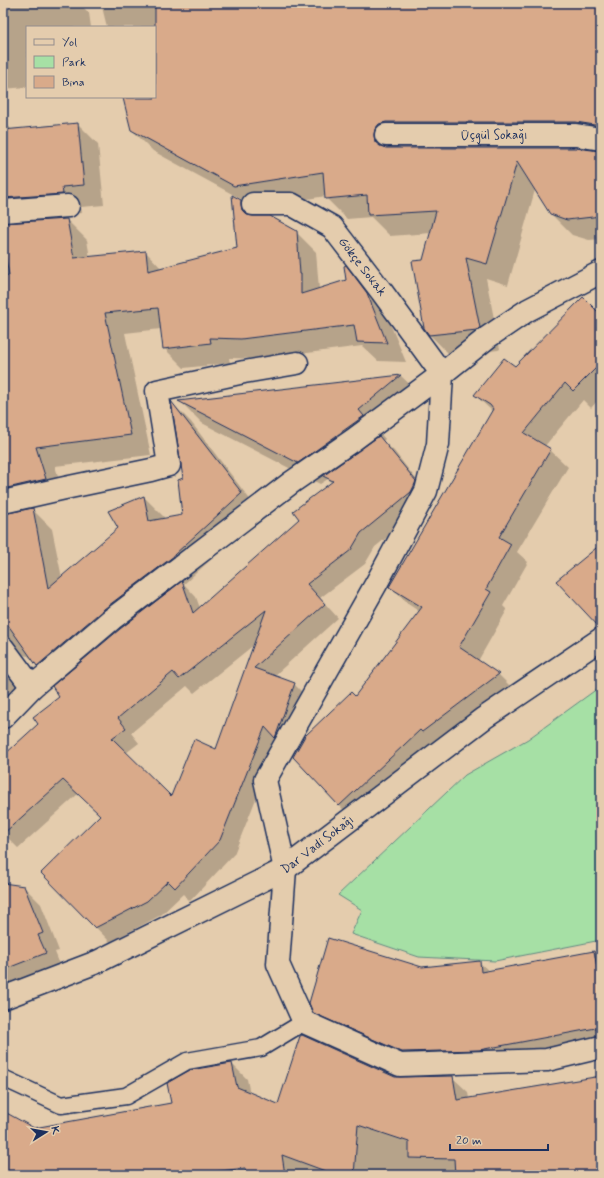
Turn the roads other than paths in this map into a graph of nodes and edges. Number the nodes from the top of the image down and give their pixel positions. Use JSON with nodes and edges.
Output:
{"nodes":[{"id":1,"x":386,"y":135,"type":"dead end"},
{"id":2,"x":601,"y":140,"type":"edge"},
{"id":3,"x":253,"y":204,"type":"dead end"},
{"id":4,"x":68,"y":206,"type":"dead end"},
{"id":5,"x":3,"y":211,"type":"edge"},
{"id":6,"x":601,"y":272,"type":"edge"},
{"id":7,"x":297,"y":363,"type":"dead end"},
{"id":8,"x":442,"y":374,"type":"junction"},
{"id":9,"x":3,"y":502,"type":"edge"},
{"id":10,"x":601,"y":639,"type":"edge"},
{"id":11,"x":3,"y":648,"type":"edge"},
{"id":12,"x":32,"y":687,"type":"junction"},
{"id":13,"x":3,"y":717,"type":"edge"},
{"id":14,"x":285,"y":869,"type":"junction"},
{"id":15,"x":3,"y":998,"type":"edge"},
{"id":16,"x":304,"y":1022,"type":"junction"},
{"id":17,"x":601,"y":1047,"type":"edge"},
{"id":18,"x":3,"y":1078,"type":"edge"}],
"edges":[{"from":1,"to":2,"type":"street","name":"Üçgül Sokağı"},
{"from":3,"to":8,"type":"street","name":"Gökçe Sokak"},
{"from":4,"to":5,"type":"street"},
{"from":6,"to":8,"type":"street"},
{"from":7,"to":9,"type":"street"},
{"from":8,"to":12,"type":"street"},
{"from":8,"to":14,"type":"street"},
{"from":10,"to":14,"type":"street","name":"Dar Vadi Sokağı"},
{"from":11,"to":12,"type":"street"},
{"from":12,"to":13,"type":"street"},
{"from":14,"to":15,"type":"street","name":"Dar Vadi Sokağı"},
{"from":14,"to":16,"type":"street"},
{"from":16,"to":17,"type":"street"},
{"from":16,"to":18,"type":"lane"}]}
